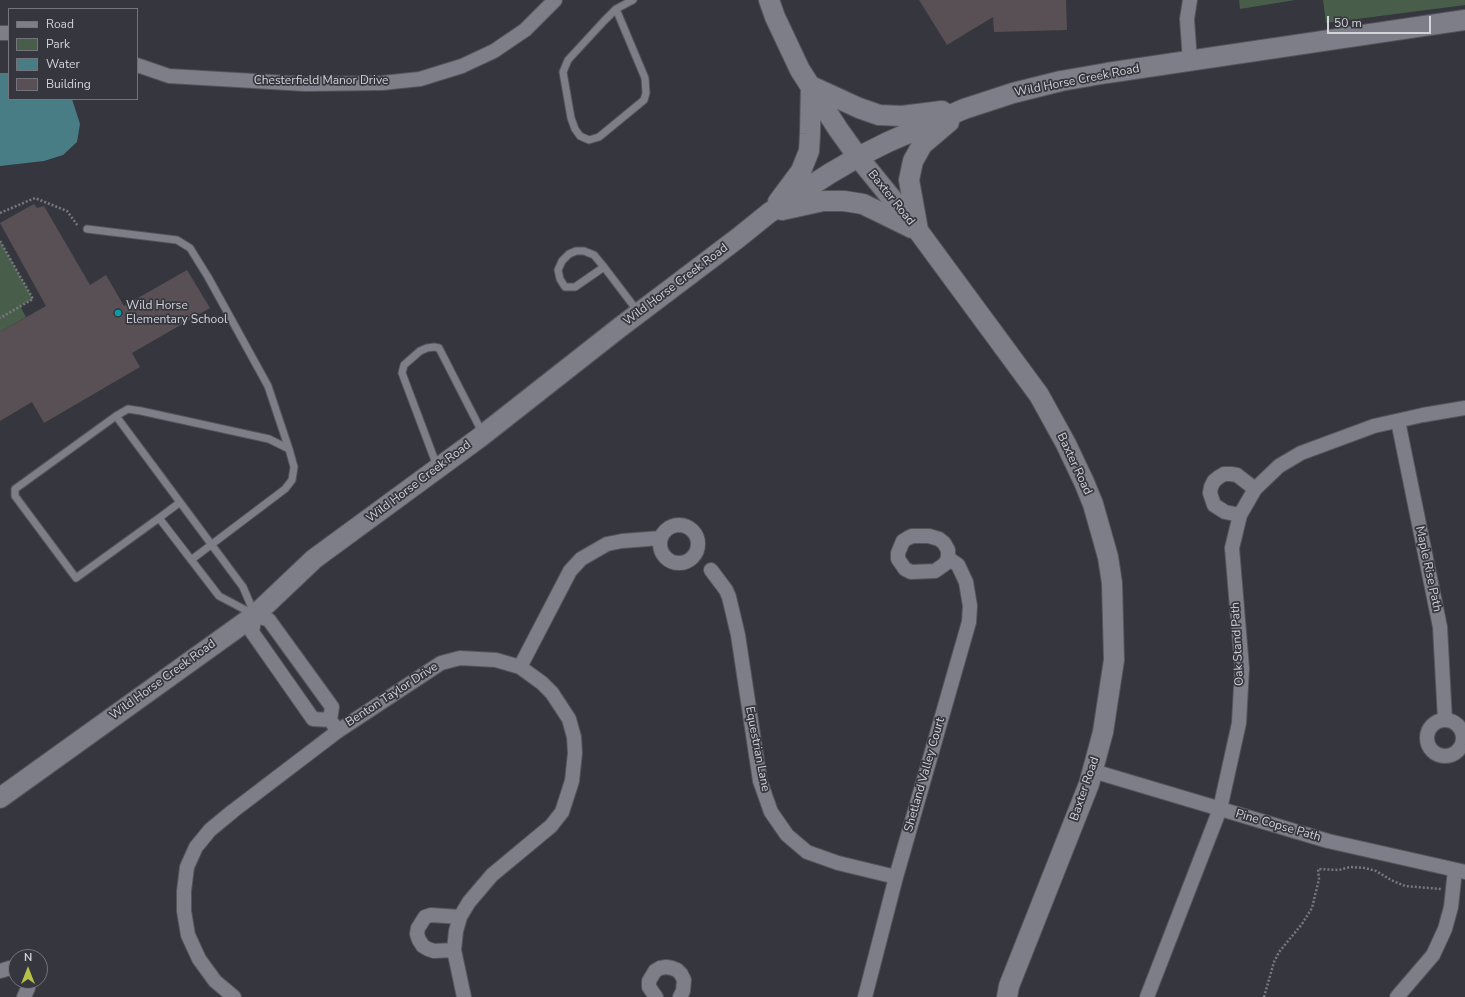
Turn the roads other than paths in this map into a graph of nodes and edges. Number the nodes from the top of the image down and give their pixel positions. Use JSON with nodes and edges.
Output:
{"nodes":[{"id":1,"x":555,"y":0,"type":"edge"},
{"id":2,"x":768,"y":0,"type":"edge"},
{"id":3,"x":1190,"y":0,"type":"edge"},
{"id":4,"x":629,"y":1,"type":"edge"},
{"id":5,"x":616,"y":9,"type":"junction"},
{"id":6,"x":1465,"y":20,"type":"edge"},
{"id":7,"x":1190,"y":61,"type":"junction"},
{"id":8,"x":138,"y":66,"type":"edge"},
{"id":9,"x":811,"y":86,"type":"junction"},
{"id":10,"x":964,"y":109,"type":"junction"},
{"id":11,"x":858,"y":157,"type":"junction"},
{"id":12,"x":769,"y":213,"type":"junction"},
{"id":13,"x":87,"y":229,"type":"road end"},
{"id":14,"x":919,"y":232,"type":"junction"},
{"id":15,"x":604,"y":267,"type":"junction"},
{"id":16,"x":639,"y":313,"type":"junction"},
{"id":17,"x":1465,"y":408,"type":"edge"},
{"id":18,"x":116,"y":416,"type":"junction"},
{"id":19,"x":1398,"y":421,"type":"junction"},
{"id":20,"x":483,"y":435,"type":"junction"},
{"id":21,"x":289,"y":449,"type":"junction"},
{"id":22,"x":438,"y":468,"type":"junction"},
{"id":23,"x":1255,"y":489,"type":"junction"},
{"id":24,"x":179,"y":503,"type":"junction"},
{"id":25,"x":1240,"y":515,"type":"junction"},
{"id":26,"x":159,"y":518,"type":"junction"},
{"id":27,"x":661,"y":538,"type":"junction"},
{"id":28,"x":211,"y":545,"type":"junction"},
{"id":29,"x":695,"y":555,"type":"junction"},
{"id":30,"x":948,"y":558,"type":"dead end"},
{"id":31,"x":191,"y":560,"type":"junction"},
{"id":32,"x":255,"y":615,"type":"junction"},
{"id":33,"x":520,"y":667,"type":"junction"},
{"id":34,"x":1445,"y":720,"type":"dead end"},
{"id":35,"x":334,"y":725,"type":"junction"},
{"id":36,"x":1093,"y":771,"type":"junction"},
{"id":37,"x":0,"y":798,"type":"edge"},
{"id":38,"x":1220,"y":809,"type":"junction"},
{"id":39,"x":1460,"y":871,"type":"edge"},
{"id":40,"x":896,"y":877,"type":"junction"},
{"id":41,"x":460,"y":916,"type":"junction"},
{"id":42,"x":454,"y":950,"type":"junction"},
{"id":43,"x":234,"y":997,"type":"edge"},
{"id":44,"x":464,"y":997,"type":"edge"},
{"id":45,"x":656,"y":997,"type":"edge"},
{"id":46,"x":680,"y":997,"type":"edge"},
{"id":47,"x":865,"y":997,"type":"edge"},
{"id":48,"x":1007,"y":997,"type":"edge"},
{"id":49,"x":1147,"y":997,"type":"edge"},
{"id":50,"x":1397,"y":997,"type":"edge"}],
"edges":[{"from":1,"to":8,"type":"street","name":"Chesterfield Manor Drive"},
{"from":2,"to":9,"type":"main road","name":"Baxter Road"},
{"from":3,"to":7,"type":"street"},
{"from":4,"to":5,"type":"lane"},
{"from":5,"to":5,"type":"lane"},
{"from":6,"to":7,"type":"main road","name":"Wild Horse Creek Road"},
{"from":7,"to":10,"type":"main road","name":"Wild Horse Creek Road"},
{"from":9,"to":10,"type":"main road"},
{"from":9,"to":11,"type":"main road","name":"Baxter Road"},
{"from":9,"to":12,"type":"main road"},
{"from":10,"to":11,"type":"main road","name":"Wild Horse Creek Road"},
{"from":10,"to":14,"type":"main road"},
{"from":11,"to":12,"type":"main road","name":"Wild Horse Creek Road"},
{"from":11,"to":14,"type":"main road","name":"Baxter Road"},
{"from":12,"to":14,"type":"main road"},
{"from":12,"to":16,"type":"main road","name":"Wild Horse Creek Road"},
{"from":13,"to":21,"type":"lane"},
{"from":14,"to":36,"type":"main road","name":"Baxter Road"},
{"from":15,"to":15,"type":"lane"},
{"from":15,"to":16,"type":"lane"},
{"from":16,"to":20,"type":"main road","name":"Wild Horse Creek Road"},
{"from":17,"to":19,"type":"street","name":"Oak Stand Path"},
{"from":18,"to":21,"type":"lane"},
{"from":18,"to":24,"type":"lane"},
{"from":18,"to":26,"type":"lane"},
{"from":19,"to":23,"type":"street","name":"Oak Stand Path"},
{"from":19,"to":34,"type":"street","name":"Maple Rise Path"},
{"from":20,"to":22,"type":"main road","name":"Wild Horse Creek Road"},
{"from":20,"to":22,"type":"lane"},
{"from":21,"to":28,"type":"lane"},
{"from":22,"to":32,"type":"main road","name":"Wild Horse Creek Road"},
{"from":23,"to":25,"type":"street","name":"Oak Stand Path"},
{"from":23,"to":25,"type":"street"},
{"from":24,"to":26,"type":"lane"},
{"from":24,"to":28,"type":"lane"},
{"from":25,"to":38,"type":"street","name":"Oak Stand Path"},
{"from":26,"to":31,"type":"lane"},
{"from":27,"to":29,"type":"street"},
{"from":27,"to":29,"type":"street"},
{"from":27,"to":33,"type":"street"},
{"from":28,"to":31,"type":"lane"},
{"from":28,"to":32,"type":"lane"},
{"from":29,"to":40,"type":"street","name":"Equestrian Lane"},
{"from":30,"to":40,"type":"street","name":"Shetland Valley Court"},
{"from":31,"to":32,"type":"lane"},
{"from":32,"to":35,"type":"street"},
{"from":32,"to":35,"type":"street"},
{"from":32,"to":37,"type":"main road","name":"Wild Horse Creek Road"},
{"from":33,"to":35,"type":"street","name":"Benton Taylor Drive"},
{"from":33,"to":41,"type":"street","name":"Benton Taylor Drive"},
{"from":35,"to":43,"type":"street","name":"Benton Taylor Drive"},
{"from":36,"to":38,"type":"street","name":"Pine Copse Path"},
{"from":36,"to":48,"type":"main road","name":"Baxter Road"},
{"from":38,"to":39,"type":"street","name":"Pine Copse Path"},
{"from":38,"to":49,"type":"street","name":"Oak Stand Path"},
{"from":39,"to":50,"type":"street"},
{"from":40,"to":47,"type":"street","name":"Shetland Valley Court"},
{"from":41,"to":42,"type":"street","name":"Benton Taylor Drive"},
{"from":41,"to":42,"type":"street"},
{"from":42,"to":44,"type":"street","name":"Benton Taylor Drive"},
{"from":45,"to":46,"type":"street"}]}
